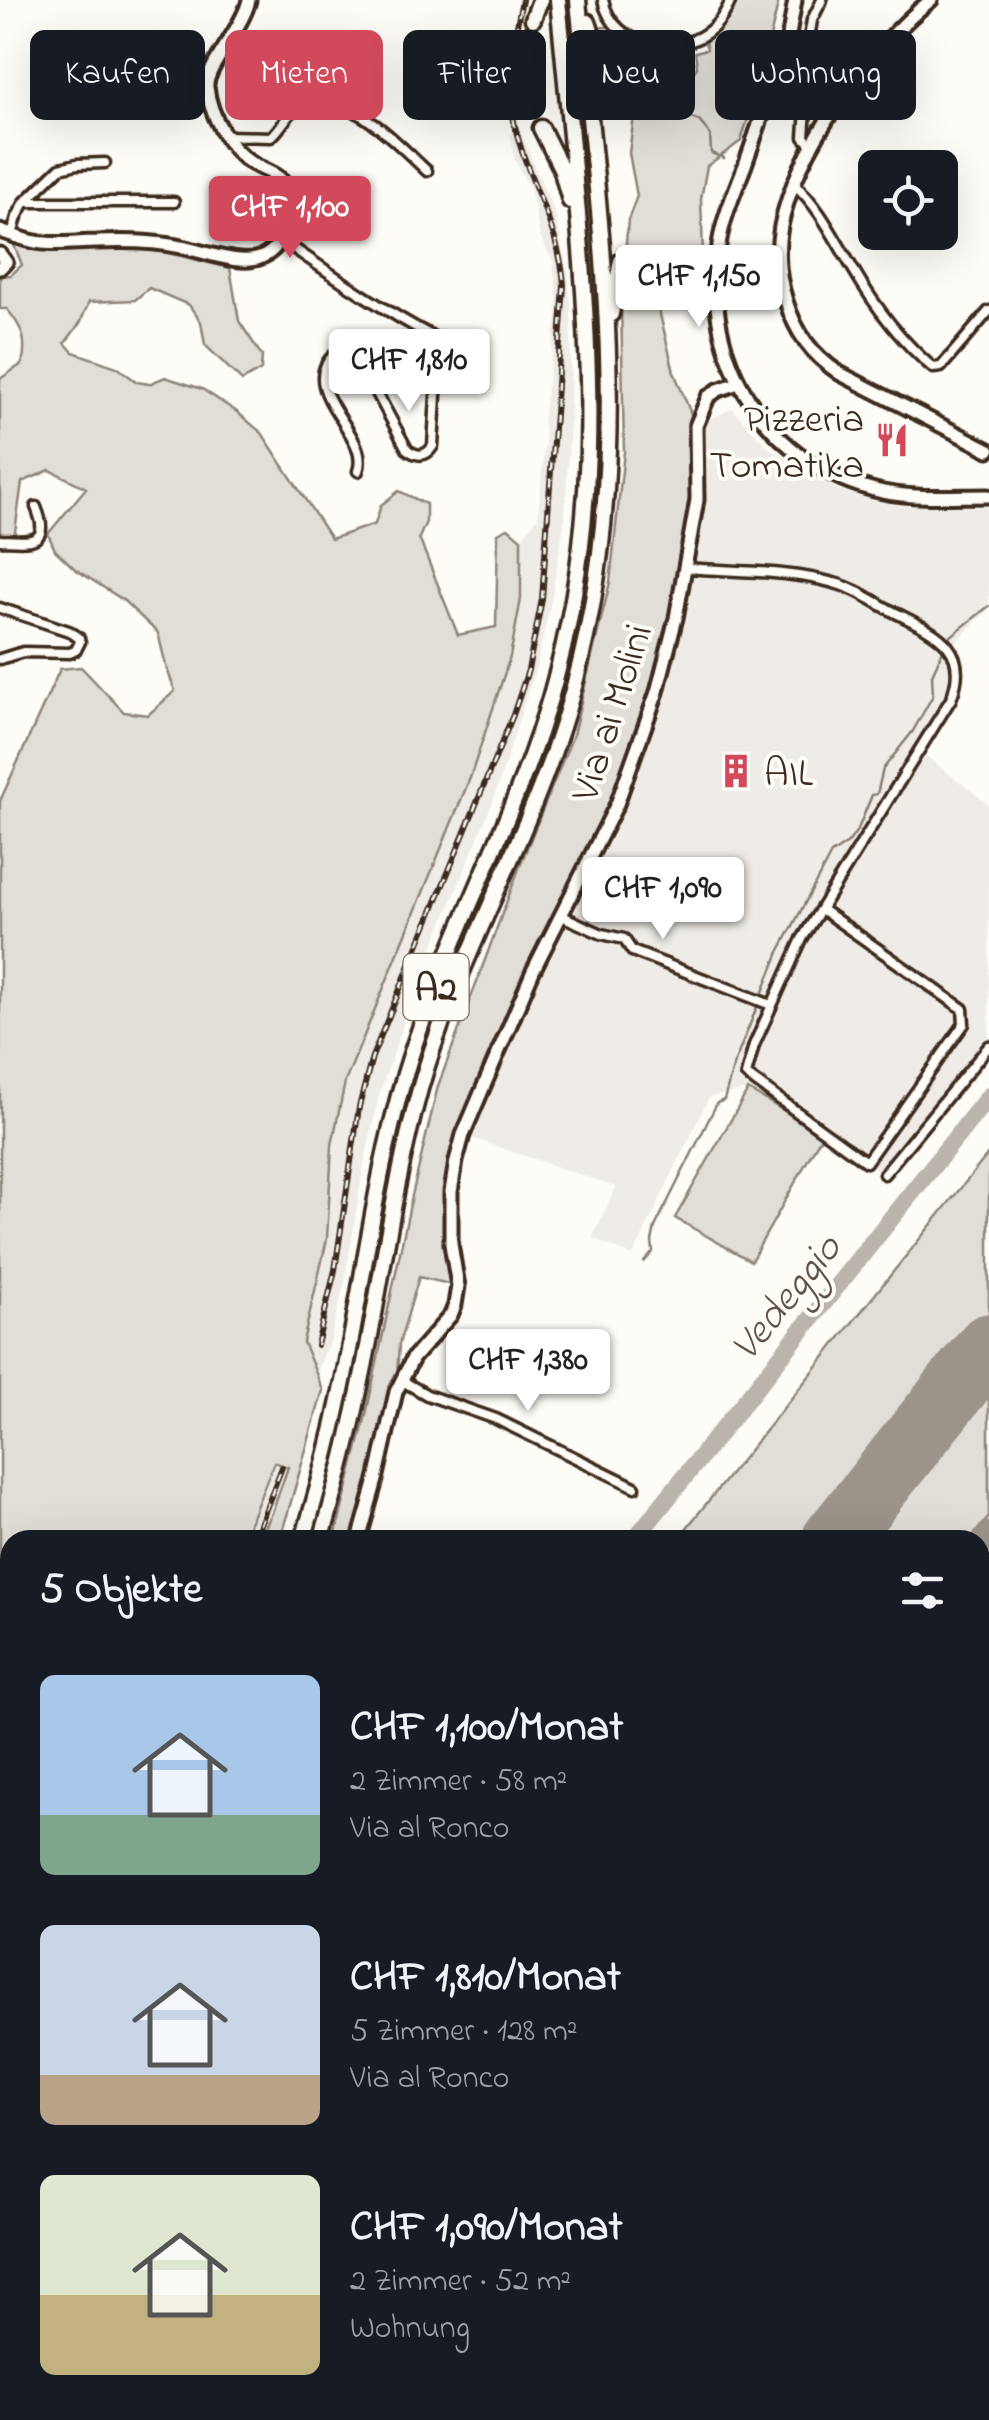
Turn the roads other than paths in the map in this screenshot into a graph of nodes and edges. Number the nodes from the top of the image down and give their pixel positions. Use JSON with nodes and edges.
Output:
{"nodes":[{"id":1,"x":250,"y":0,"type":"edge"},
{"id":2,"x":540,"y":0,"type":"edge"},
{"id":3,"x":558,"y":0,"type":"edge"},
{"id":4,"x":580,"y":0,"type":"edge"},
{"id":5,"x":603,"y":0,"type":"edge"},
{"id":6,"x":730,"y":0,"type":"edge"},
{"id":7,"x":795,"y":0,"type":"edge"},
{"id":8,"x":822,"y":0,"type":"edge"},
{"id":9,"x":931,"y":0,"type":"edge"},
{"id":10,"x":533,"y":19,"type":"dead end"},
{"id":11,"x":590,"y":30,"type":"edge"},
{"id":12,"x":542,"y":128,"type":"dead end"},
{"id":13,"x":227,"y":136,"type":"junction"},
{"id":14,"x":812,"y":146,"type":"junction"},
{"id":15,"x":105,"y":164,"type":"dead end"},
{"id":16,"x":428,"y":172,"type":"dead end"},
{"id":17,"x":794,"y":184,"type":"junction"},
{"id":18,"x":25,"y":202,"type":"junction"},
{"id":19,"x":174,"y":202,"type":"dead end"},
{"id":20,"x":6,"y":233,"type":"edge"},
{"id":21,"x":280,"y":239,"type":"junction"},
{"id":22,"x":0,"y":254,"type":"edge"},
{"id":23,"x":622,"y":261,"type":"dead end"},
{"id":24,"x":582,"y":262,"type":"junction"},
{"id":25,"x":0,"y":268,"type":"edge"},
{"id":26,"x":989,"y":310,"type":"edge"},
{"id":27,"x":608,"y":337,"type":"junction"},
{"id":28,"x":738,"y":383,"type":"junction"},
{"id":29,"x":989,"y":450,"type":"edge"},
{"id":30,"x":358,"y":472,"type":"dead end"},
{"id":31,"x":989,"y":496,"type":"edge"},
{"id":32,"x":36,"y":508,"type":"dead end"},
{"id":33,"x":0,"y":540,"type":"edge"},
{"id":34,"x":686,"y":568,"type":"junction"},
{"id":35,"x":0,"y":608,"type":"edge"},
{"id":36,"x":0,"y":659,"type":"edge"},
{"id":37,"x":821,"y":909,"type":"junction"},
{"id":38,"x":562,"y":916,"type":"junction"},
{"id":39,"x":771,"y":1006,"type":"junction"},
{"id":40,"x":989,"y":1046,"type":"edge"},
{"id":41,"x":884,"y":1174,"type":"dead end"},
{"id":42,"x":398,"y":1386,"type":"junction"},
{"id":43,"x":636,"y":1487,"type":"dead end"},
{"id":44,"x":306,"y":1530,"type":"edge"},
{"id":45,"x":324,"y":1530,"type":"edge"},
{"id":46,"x":362,"y":1530,"type":"edge"}],
"edges":[{"from":1,"to":13,"type":"street"},
{"from":2,"to":10,"type":"highway"},
{"from":3,"to":24,"type":"highway","number":"A2"},
{"from":4,"to":11,"type":"highway","number":"A2"},
{"from":4,"to":27,"type":"highway","number":"A2"},
{"from":5,"to":6,"type":"street"},
{"from":7,"to":28,"type":"street"},
{"from":8,"to":14,"type":"street"},
{"from":9,"to":14,"type":"street"},
{"from":12,"to":24,"type":"highway","number":"A2"},
{"from":13,"to":16,"type":"street"},
{"from":13,"to":21,"type":"street"},
{"from":14,"to":17,"type":"street"},
{"from":15,"to":18,"type":"street"},
{"from":17,"to":26,"type":"street"},
{"from":17,"to":29,"type":"street"},
{"from":18,"to":19,"type":"street"},
{"from":18,"to":20,"type":"street"},
{"from":20,"to":21,"type":"street"},
{"from":21,"to":30,"type":"street"},
{"from":22,"to":25,"type":"street"},
{"from":23,"to":27,"type":"highway","number":"A2"},
{"from":24,"to":44,"type":"highway","number":"A2"},
{"from":27,"to":45,"type":"highway","number":"A2"},
{"from":28,"to":31,"type":"street"},
{"from":28,"to":34,"type":"street","name":"Via ai Molini"},
{"from":32,"to":33,"type":"street"},
{"from":34,"to":37,"type":"street"},
{"from":34,"to":38,"type":"street","name":"Via ai Molini"},
{"from":35,"to":36,"type":"street"},
{"from":37,"to":39,"type":"street"},
{"from":37,"to":39,"type":"street"},
{"from":38,"to":39,"type":"street"},
{"from":38,"to":42,"type":"street","name":"Via ai Molini"},
{"from":40,"to":41,"type":"street"},
{"from":42,"to":43,"type":"street"},
{"from":42,"to":46,"type":"street"}]}
